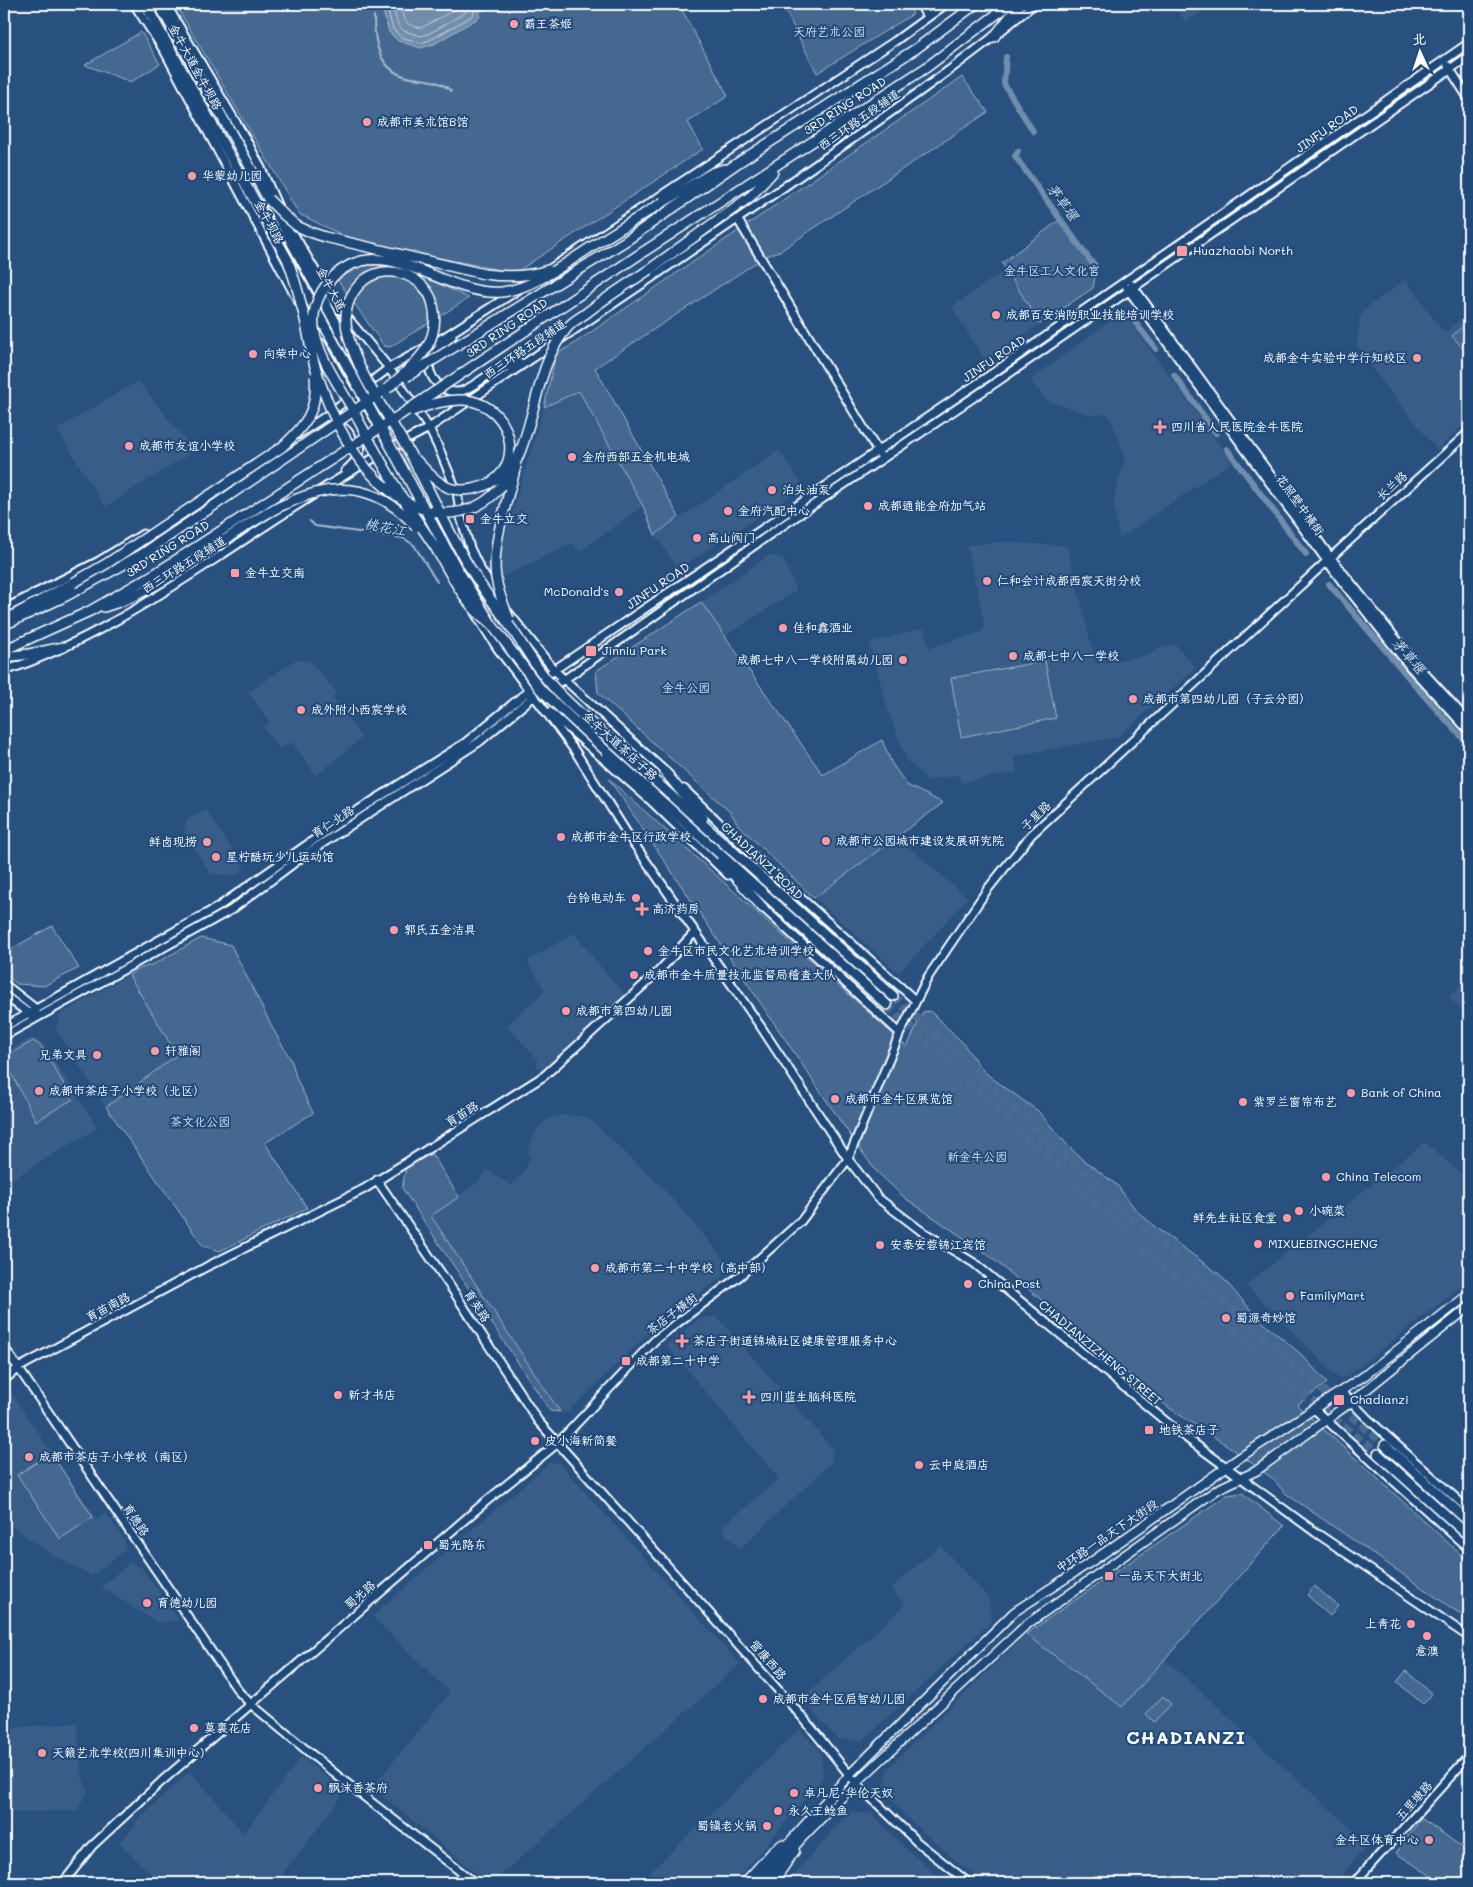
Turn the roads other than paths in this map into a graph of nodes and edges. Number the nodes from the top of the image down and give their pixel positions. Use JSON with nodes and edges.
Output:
{"nodes":[{"id":1,"x":134,"y":4,"type":"edge"},
{"id":2,"x":145,"y":4,"type":"edge"},
{"id":3,"x":164,"y":4,"type":"edge"},
{"id":4,"x":920,"y":4,"type":"edge"},
{"id":5,"x":946,"y":4,"type":"edge"},
{"id":6,"x":976,"y":4,"type":"edge"},
{"id":7,"x":1010,"y":4,"type":"edge"},
{"id":8,"x":1020,"y":4,"type":"edge"},
{"id":9,"x":1034,"y":4,"type":"edge"},
{"id":10,"x":150,"y":12,"type":"junction"},
{"id":11,"x":927,"y":17,"type":"junction"},
{"id":12,"x":154,"y":34,"type":"junction"},
{"id":13,"x":994,"y":37,"type":"junction"},
{"id":14,"x":1469,"y":43,"type":"edge"},
{"id":15,"x":1469,"y":56,"type":"edge"},
{"id":16,"x":1445,"y":60,"type":"junction"},
{"id":17,"x":1451,"y":69,"type":"junction"},
{"id":18,"x":1469,"y":99,"type":"edge"},
{"id":19,"x":234,"y":137,"type":"joint"},
{"id":20,"x":222,"y":143,"type":"joint"},
{"id":21,"x":782,"y":162,"type":"junction"},
{"id":22,"x":736,"y":164,"type":"junction"},
{"id":23,"x":268,"y":198,"type":"junction"},
{"id":24,"x":738,"y":220,"type":"junction"},
{"id":25,"x":288,"y":260,"type":"junction"},
{"id":26,"x":567,"y":263,"type":"junction"},
{"id":27,"x":1126,"y":282,"type":"junction"},
{"id":28,"x":1131,"y":289,"type":"junction"},
{"id":29,"x":459,"y":328,"type":"junction"},
{"id":30,"x":529,"y":360,"type":"junction"},
{"id":31,"x":357,"y":362,"type":"junction"},
{"id":32,"x":314,"y":363,"type":"junction"},
{"id":33,"x":389,"y":368,"type":"junction"},
{"id":34,"x":387,"y":389,"type":"junction"},
{"id":35,"x":351,"y":398,"type":"junction"},
{"id":36,"x":400,"y":415,"type":"junction"},
{"id":37,"x":323,"y":418,"type":"junction"},
{"id":38,"x":429,"y":428,"type":"junction"},
{"id":39,"x":1469,"y":432,"type":"edge"},
{"id":40,"x":384,"y":451,"type":"junction"},
{"id":41,"x":878,"y":451,"type":"junction"},
{"id":42,"x":408,"y":452,"type":"junction"},
{"id":43,"x":520,"y":452,"type":"junction"},
{"id":44,"x":395,"y":456,"type":"joint"},
{"id":45,"x":882,"y":459,"type":"junction"},
{"id":46,"x":336,"y":480,"type":"junction"},
{"id":47,"x":437,"y":550,"type":"junction"},
{"id":48,"x":1329,"y":559,"type":"junction"},
{"id":49,"x":4,"y":609,"type":"edge"},
{"id":50,"x":90,"y":611,"type":"junction"},
{"id":51,"x":4,"y":621,"type":"edge"},
{"id":52,"x":492,"y":624,"type":"junction"},
{"id":53,"x":4,"y":625,"type":"edge"},
{"id":54,"x":516,"y":635,"type":"junction"},
{"id":55,"x":64,"y":647,"type":"junction"},
{"id":56,"x":4,"y":650,"type":"edge"},
{"id":57,"x":4,"y":657,"type":"edge"},
{"id":58,"x":554,"y":670,"type":"junction"},
{"id":59,"x":4,"y":671,"type":"edge"},
{"id":60,"x":565,"y":679,"type":"junction"},
{"id":61,"x":532,"y":693,"type":"junction"},
{"id":62,"x":1469,"y":722,"type":"edge"},
{"id":63,"x":1469,"y":731,"type":"edge"},
{"id":64,"x":614,"y":744,"type":"joint"},
{"id":65,"x":665,"y":772,"type":"junction"},
{"id":66,"x":682,"y":819,"type":"junction"},
{"id":67,"x":723,"y":841,"type":"junction"},
{"id":68,"x":763,"y":908,"type":"junction"},
{"id":69,"x":694,"y":933,"type":"junction"},
{"id":70,"x":4,"y":984,"type":"edge"},
{"id":71,"x":4,"y":995,"type":"edge"},
{"id":72,"x":893,"y":996,"type":"tunnel mouth"},
{"id":73,"x":915,"y":1000,"type":"junction"},
{"id":74,"x":887,"y":1005,"type":"tunnel mouth"},
{"id":75,"x":32,"y":1011,"type":"junction"},
{"id":76,"x":36,"y":1018,"type":"junction"},
{"id":77,"x":4,"y":1027,"type":"edge"},
{"id":78,"x":900,"y":1032,"type":"junction"},
{"id":79,"x":4,"y":1036,"type":"edge"},
{"id":80,"x":848,"y":1159,"type":"junction"},
{"id":81,"x":378,"y":1180,"type":"junction"},
{"id":82,"x":208,"y":1266,"type":"joint"},
{"id":83,"x":1469,"y":1294,"type":"edge"},
{"id":84,"x":1469,"y":1307,"type":"edge"},
{"id":85,"x":4,"y":1347,"type":"edge"},
{"id":86,"x":18,"y":1368,"type":"junction"},
{"id":87,"x":4,"y":1380,"type":"edge"},
{"id":88,"x":1341,"y":1391,"type":"junction"},
{"id":89,"x":1351,"y":1402,"type":"junction"},
{"id":90,"x":1314,"y":1409,"type":"junction"},
{"id":91,"x":1326,"y":1420,"type":"junction"},
{"id":92,"x":558,"y":1443,"type":"junction"},
{"id":93,"x":1385,"y":1444,"type":"tunnel mouth"},
{"id":94,"x":1378,"y":1454,"type":"tunnel mouth"},
{"id":95,"x":1227,"y":1468,"type":"junction"},
{"id":96,"x":1241,"y":1478,"type":"junction"},
{"id":97,"x":484,"y":1503,"type":"joint"},
{"id":98,"x":1469,"y":1510,"type":"edge"},
{"id":99,"x":1469,"y":1522,"type":"edge"},
{"id":100,"x":1469,"y":1536,"type":"edge"},
{"id":101,"x":1469,"y":1549,"type":"edge"},
{"id":102,"x":1469,"y":1637,"type":"edge"},
{"id":103,"x":252,"y":1704,"type":"junction"},
{"id":104,"x":1469,"y":1756,"type":"edge"},
{"id":105,"x":850,"y":1774,"type":"junction"},
{"id":106,"x":856,"y":1783,"type":"junction"},
{"id":107,"x":792,"y":1837,"type":"junction"},
{"id":108,"x":802,"y":1838,"type":"junction"},
{"id":109,"x":766,"y":1873,"type":"junction"},
{"id":110,"x":63,"y":1883,"type":"edge"},
{"id":111,"x":475,"y":1883,"type":"edge"},
{"id":112,"x":744,"y":1883,"type":"edge"},
{"id":113,"x":753,"y":1883,"type":"edge"},
{"id":114,"x":762,"y":1883,"type":"edge"},
{"id":115,"x":773,"y":1883,"type":"edge"},
{"id":116,"x":970,"y":1883,"type":"edge"},
{"id":117,"x":1354,"y":1883,"type":"edge"}],
"edges":[{"from":1,"to":12,"type":"street","name":"金牛坝路"},
{"from":2,"to":10,"type":"highway","name":"金牛大道金牛坝路"},
{"from":3,"to":19,"type":"highway","name":"金牛大道金牛坝路"},
{"from":3,"to":33,"type":"street","name":"金牛坝路"},
{"from":4,"to":11,"type":"street"},
{"from":5,"to":11,"type":"street"},
{"from":6,"to":22,"type":"highway","name":"3RD RING ROAD"},
{"from":7,"to":21,"type":"highway","name":"3RD RING ROAD"},
{"from":8,"to":13,"type":"highway"},
{"from":9,"to":13,"type":"street","name":"西三环路五段辅道"},
{"from":10,"to":12,"type":"street"},
{"from":10,"to":20,"type":"highway","name":"金牛大道金牛坝路"},
{"from":11,"to":29,"type":"street"},
{"from":12,"to":35,"type":"street","name":"金牛坝路"},
{"from":13,"to":24,"type":"street","name":"西三环路五段辅道"},
{"from":14,"to":16,"type":"street","name":"JINFU ROAD"},
{"from":15,"to":17,"type":"street","name":"JINFU ROAD"},
{"from":16,"to":17,"type":"street"},
{"from":16,"to":27,"type":"street","name":"JINFU ROAD"},
{"from":17,"to":18,"type":"street"},
{"from":17,"to":28,"type":"street","name":"JINFU ROAD"},
{"from":19,"to":23,"type":"highway","name":"金牛大道"},
{"from":20,"to":25,"type":"highway","name":"金牛大道"},
{"from":21,"to":36,"type":"highway","name":"3RD RING ROAD","bridge":true},
{"from":21,"to":43,"type":"highway","bridge":true},
{"from":22,"to":26,"type":"highway","bridge":true},
{"from":22,"to":34,"type":"highway","name":"3RD RING ROAD","bridge":true},
{"from":23,"to":26,"type":"highway","bridge":true},
{"from":23,"to":31,"type":"highway","name":"金牛大道","bridge":true},
{"from":24,"to":30,"type":"street","name":"西三环路五段辅道"},
{"from":24,"to":41,"type":"street"},
{"from":25,"to":32,"type":"highway","bridge":true},
{"from":25,"to":44,"type":"highway","name":"金牛大道","bridge":true},
{"from":26,"to":47,"type":"highway","bridge":true},
{"from":27,"to":28,"type":"street","name":"花照壁中横街"},
{"from":27,"to":41,"type":"street","name":"JINFU ROAD"},
{"from":28,"to":45,"type":"street","name":"JINFU ROAD"},
{"from":28,"to":48,"type":"street","name":"花照壁中横街"},
{"from":29,"to":30,"type":"street"},
{"from":29,"to":33,"type":"street"},
{"from":30,"to":38,"type":"street","name":"西三环路五段辅道"},
{"from":31,"to":34,"type":"highway","bridge":true},
{"from":31,"to":42,"type":"highway","name":"金牛大道","bridge":true},
{"from":32,"to":43,"type":"highway","bridge":true},
{"from":32,"to":51,"type":"highway","bridge":true},
{"from":33,"to":35,"type":"street"},
{"from":33,"to":38,"type":"street","name":"金牛坝路"},
{"from":34,"to":53,"type":"highway","name":"3RD RING ROAD","bridge":true},
{"from":35,"to":37,"type":"street"},
{"from":35,"to":40,"type":"street","name":"金牛坝路"},
{"from":36,"to":42,"type":"highway","bridge":true},
{"from":36,"to":50,"type":"highway","name":"3RD RING ROAD","bridge":true},
{"from":37,"to":46,"type":"street"},
{"from":37,"to":49,"type":"street"},
{"from":38,"to":40,"type":"street","name":"西三环路五段辅道"},
{"from":38,"to":58,"type":"street","name":"金牛坝路"},
{"from":39,"to":48,"type":"street","name":"长兰路"},
{"from":40,"to":46,"type":"street","name":"西三环路五段辅道"},
{"from":40,"to":61,"type":"street","name":"金牛坝路"},
{"from":41,"to":45,"type":"street"},
{"from":41,"to":58,"type":"street","name":"JINFU ROAD"},
{"from":42,"to":54,"type":"highway","name":"金牛大道茶店子路","bridge":true},
{"from":43,"to":54,"type":"highway","bridge":true},
{"from":44,"to":52,"type":"highway","name":"金牛大道茶店子路","bridge":true},
{"from":45,"to":60,"type":"street","name":"JINFU ROAD"},
{"from":46,"to":55,"type":"street","name":"西三环路五段辅道"},
{"from":47,"to":50,"type":"highway","bridge":true},
{"from":47,"to":52,"type":"highway","bridge":true},
{"from":48,"to":62,"type":"street","name":"花照壁中横街"},
{"from":48,"to":63,"type":"street","name":"花照壁中横街"},
{"from":48,"to":73,"type":"street","name":"子星路"},
{"from":50,"to":56,"type":"highway","name":"3RD RING ROAD"},
{"from":52,"to":66,"type":"highway","name":"金牛大道茶店子路","bridge":true},
{"from":54,"to":64,"type":"highway","name":"金牛大道茶店子路","bridge":true},
{"from":55,"to":57,"type":"highway"},
{"from":55,"to":59,"type":"street","name":"西三环路五段辅道"},
{"from":58,"to":60,"type":"street","name":"金牛坝路"},
{"from":58,"to":61,"type":"street","name":"JINFU ROAD"},
{"from":60,"to":61,"type":"street","name":"JINFU ROAD"},
{"from":60,"to":65,"type":"street","name":"金牛坝路"},
{"from":61,"to":68,"type":"street"},
{"from":61,"to":69,"type":"street","name":"CHADIANZIZHENG STREET"},
{"from":61,"to":75,"type":"street"},
{"from":61,"to":76,"type":"street","name":"育仁北路"},
{"from":64,"to":67,"type":"highway","name":"CHADIANZI ROAD"},
{"from":65,"to":67,"type":"highway"},
{"from":65,"to":73,"type":"street","name":"金牛坝路"},
{"from":66,"to":68,"type":"highway"},
{"from":66,"to":74,"type":"highway","name":"金牛大道茶店子路"},
{"from":67,"to":72,"type":"highway","name":"CHADIANZI ROAD"},
{"from":68,"to":78,"type":"street"},
{"from":69,"to":80,"type":"street","name":"CHADIANZIZHENG STREET"},
{"from":69,"to":81,"type":"street","name":"育苗路"},
{"from":70,"to":75,"type":"street"},
{"from":71,"to":75,"type":"street"},
{"from":73,"to":78,"type":"street","name":"子星路"},
{"from":75,"to":76,"type":"street"},
{"from":75,"to":77,"type":"street"},
{"from":76,"to":79,"type":"street","name":"育仁北路"},
{"from":78,"to":80,"type":"street","name":"子星路"},
{"from":80,"to":92,"type":"street","name":"茶店子横街"},
{"from":80,"to":95,"type":"street","name":"CHADIANZIZHENG STREET"},
{"from":81,"to":82,"type":"street","name":"育苗路"},
{"from":81,"to":92,"type":"street","name":"育英路"},
{"from":82,"to":86,"type":"street","name":"育苗南路"},
{"from":83,"to":88,"type":"main road","name":"中环路一品天下大街段"},
{"from":84,"to":89,"type":"main road","name":"中环路一品天下大街段"},
{"from":85,"to":86,"type":"street","name":"育德路"},
{"from":86,"to":87,"type":"street","name":"育苗南路"},
{"from":86,"to":103,"type":"street","name":"育德路"},
{"from":88,"to":89,"type":"street"},
{"from":88,"to":90,"type":"main road","name":"中环路一品天下大街段"},
{"from":89,"to":91,"type":"main road","name":"中环路一品天下大街段"},
{"from":89,"to":98,"type":"street"},
{"from":90,"to":91,"type":"street"},
{"from":90,"to":95,"type":"main road","name":"中环路一品天下大街段"},
{"from":91,"to":96,"type":"main road","name":"中环路一品天下大街段"},
{"from":91,"to":101,"type":"street"},
{"from":92,"to":97,"type":"street","name":"茶店子横街"},
{"from":92,"to":105,"type":"street","name":"营康西路"},
{"from":93,"to":99,"type":"highway"},
{"from":94,"to":100,"type":"highway"},
{"from":95,"to":96,"type":"street","name":"CHADIANZIZHENG STREET"},
{"from":95,"to":105,"type":"main road","name":"中环路一品天下大街段"},
{"from":96,"to":102,"type":"street"},
{"from":96,"to":106,"type":"main road","name":"中环路一品天下大街段"},
{"from":97,"to":103,"type":"street","name":"蜀光路"},
{"from":103,"to":110,"type":"street","name":"蜀光路"},
{"from":103,"to":111,"type":"street","name":"育德路"},
{"from":104,"to":117,"type":"street","name":"五里墩路"},
{"from":105,"to":106,"type":"street","name":"营康西路"},
{"from":105,"to":107,"type":"main road","name":"中环路一品天下大街段"},
{"from":106,"to":108,"type":"main road","name":"中环路一品天下大街段"},
{"from":106,"to":116,"type":"street","name":"营康西路"},
{"from":107,"to":109,"type":"main road","name":"中环路一品天下大街段"},
{"from":107,"to":112,"type":"main road","name":"中环路一品天下大街段"},
{"from":108,"to":109,"type":"main road","name":"中环路一品天下大街段"},
{"from":108,"to":115,"type":"main road","name":"中环路一品天下大街段"},
{"from":109,"to":113,"type":"main road"},
{"from":109,"to":114,"type":"main road"}]}
